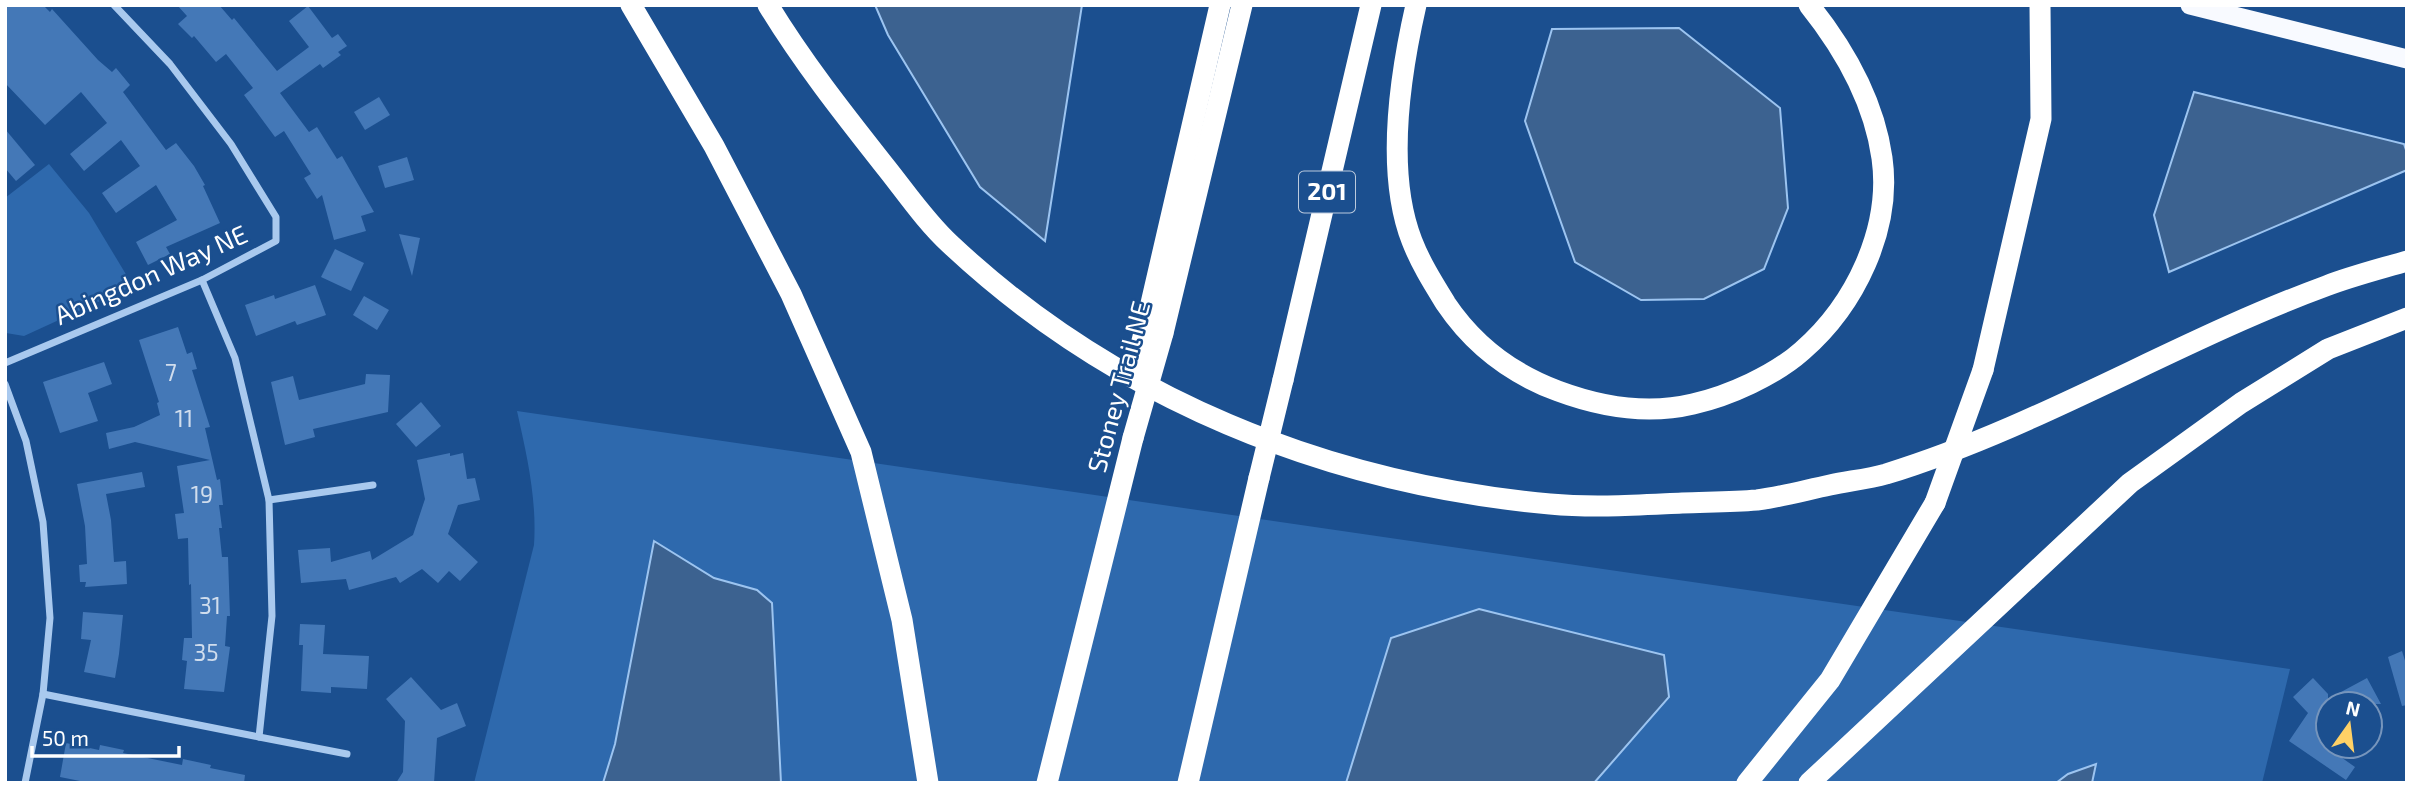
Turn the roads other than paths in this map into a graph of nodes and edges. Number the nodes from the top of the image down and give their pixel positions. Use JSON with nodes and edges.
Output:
{"nodes":[{"id":1,"x":114,"y":5,"type":"edge"},
{"id":2,"x":631,"y":5,"type":"edge"},
{"id":3,"x":768,"y":5,"type":"edge"},
{"id":4,"x":1220,"y":5,"type":"edge"},
{"id":5,"x":1242,"y":5,"type":"edge"},
{"id":6,"x":1371,"y":5,"type":"edge"},
{"id":7,"x":1416,"y":5,"type":"edge"},
{"id":8,"x":1809,"y":5,"type":"edge"},
{"id":9,"x":2040,"y":5,"type":"edge"},
{"id":10,"x":2190,"y":5,"type":"edge"},
{"id":11,"x":2407,"y":59,"type":"edge"},
{"id":12,"x":2407,"y":261,"type":"edge"},
{"id":13,"x":202,"y":280,"type":"junction"},
{"id":14,"x":2407,"y":318,"type":"edge"},
{"id":15,"x":5,"y":363,"type":"edge"},
{"id":16,"x":5,"y":384,"type":"edge"},
{"id":17,"x":1145,"y":394,"type":"junction"},
{"id":18,"x":373,"y":485,"type":"dead end"},
{"id":19,"x":268,"y":500,"type":"junction"},
{"id":20,"x":43,"y":694,"type":"junction"},
{"id":21,"x":258,"y":737,"type":"junction"},
{"id":22,"x":347,"y":754,"type":"dead end"},
{"id":23,"x":25,"y":783,"type":"edge"},
{"id":24,"x":928,"y":783,"type":"edge"},
{"id":25,"x":1048,"y":783,"type":"edge"},
{"id":26,"x":1188,"y":783,"type":"edge"},
{"id":27,"x":1747,"y":783,"type":"edge"},
{"id":28,"x":1809,"y":783,"type":"edge"}],
"edges":[{"from":1,"to":13,"type":"street","name":"Abingdon Way NE"},
{"from":2,"to":24,"type":"highway"},
{"from":3,"to":12,"type":"highway"},
{"from":4,"to":17,"type":"highway","bridge":true},
{"from":5,"to":17,"type":"highway","name":"Stoney Trail NE","bridge":true},
{"from":6,"to":26,"type":"highway","number":"201","bridge":true},
{"from":7,"to":8,"type":"highway"},
{"from":9,"to":27,"type":"highway","bridge":true},
{"from":10,"to":11,"type":"highway"},
{"from":13,"to":15,"type":"street","name":"Abingdon Way NE"},
{"from":13,"to":19,"type":"street"},
{"from":14,"to":28,"type":"highway"},
{"from":16,"to":20,"type":"street"},
{"from":17,"to":25,"type":"highway","name":"Stoney Trail NE","bridge":true},
{"from":18,"to":19,"type":"street"},
{"from":19,"to":21,"type":"street"},
{"from":20,"to":21,"type":"street"},
{"from":20,"to":23,"type":"street"},
{"from":21,"to":22,"type":"street"}]}
